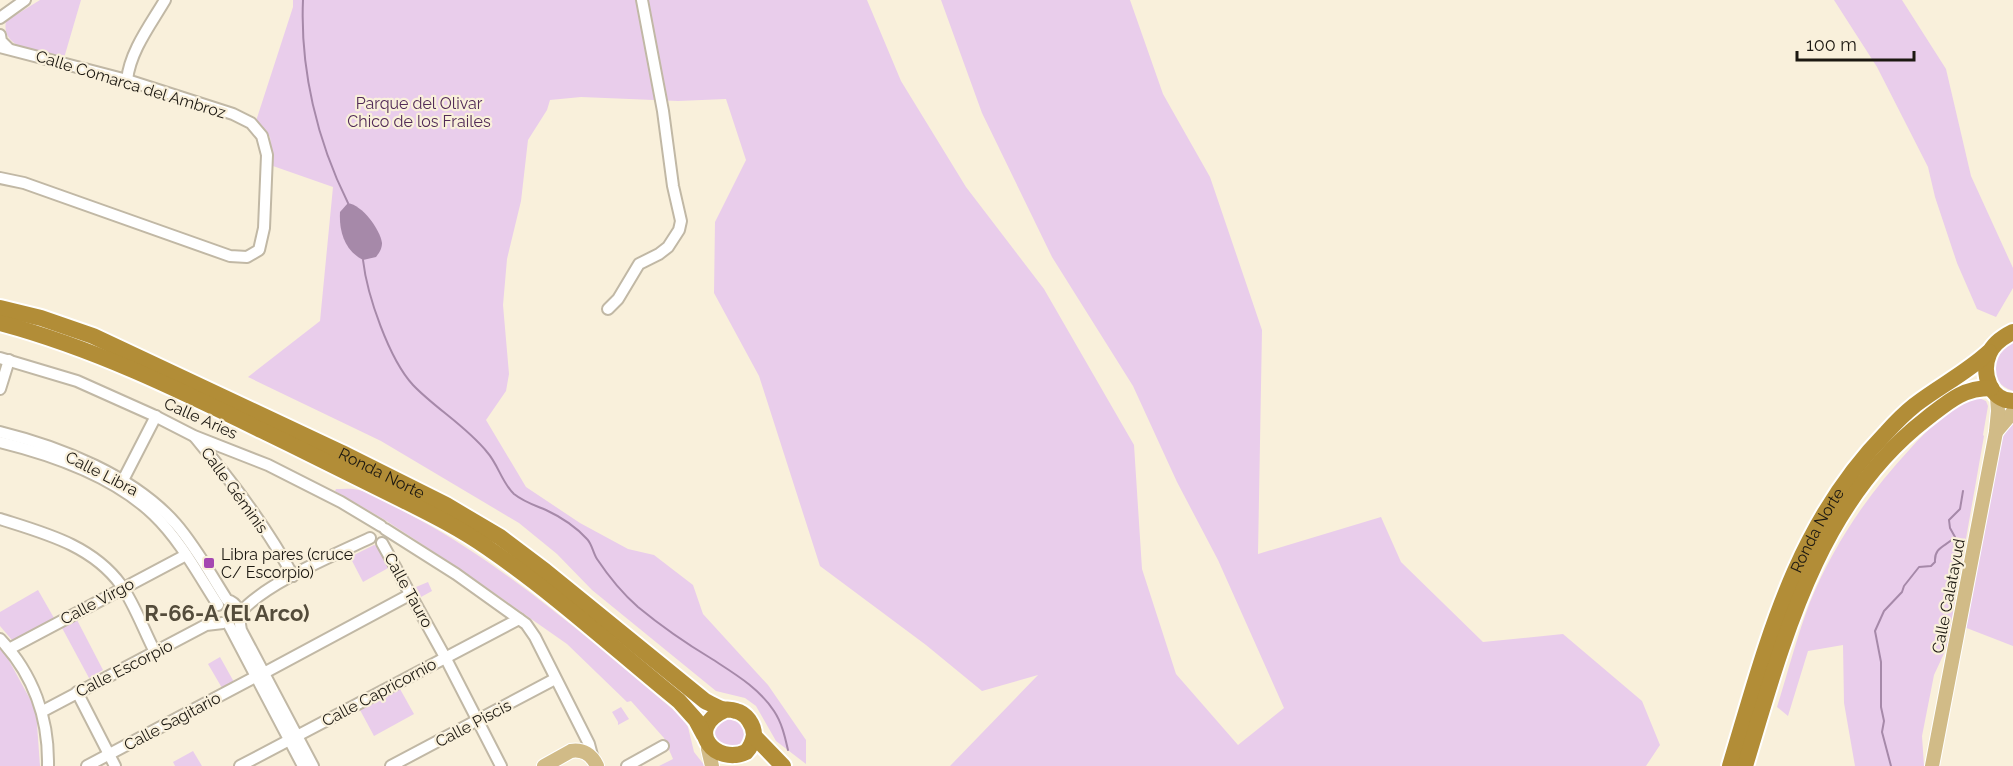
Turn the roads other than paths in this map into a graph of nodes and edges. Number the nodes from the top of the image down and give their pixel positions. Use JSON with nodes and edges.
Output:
{"nodes":[{"id":1,"x":25,"y":0,"type":"edge"},
{"id":2,"x":165,"y":0,"type":"edge"},
{"id":3,"x":642,"y":0,"type":"edge"},
{"id":4,"x":0,"y":18,"type":"edge"},
{"id":5,"x":0,"y":35,"type":"edge"},
{"id":6,"x":4,"y":47,"type":"edge"},
{"id":7,"x":127,"y":80,"type":"junction"},
{"id":8,"x":0,"y":178,"type":"edge"},
{"id":9,"x":0,"y":308,"type":"edge"},
{"id":10,"x":608,"y":309,"type":"dead end"},
{"id":11,"x":0,"y":323,"type":"edge"},
{"id":12,"x":2013,"y":332,"type":"edge"},
{"id":13,"x":1989,"y":352,"type":"junction"},
{"id":14,"x":5,"y":359,"type":"edge"},
{"id":15,"x":0,"y":389,"type":"edge"},
{"id":16,"x":2000,"y":395,"type":"edge"},
{"id":17,"x":2013,"y":412,"type":"edge"},
{"id":18,"x":156,"y":416,"type":"junction"},
{"id":19,"x":0,"y":432,"type":"edge"},
{"id":20,"x":1996,"y":432,"type":"junction"},
{"id":21,"x":194,"y":436,"type":"junction"},
{"id":22,"x":0,"y":442,"type":"edge"},
{"id":23,"x":121,"y":484,"type":"junction"},
{"id":24,"x":0,"y":519,"type":"edge"},
{"id":25,"x":383,"y":528,"type":"junction"},
{"id":26,"x":370,"y":538,"type":"junction"},
{"id":27,"x":382,"y":543,"type":"junction"},
{"id":28,"x":186,"y":555,"type":"junction"},
{"id":29,"x":293,"y":576,"type":"junction"},
{"id":30,"x":122,"y":588,"type":"junction"},
{"id":31,"x":411,"y":594,"type":"junction"},
{"id":32,"x":250,"y":601,"type":"junction"},
{"id":33,"x":224,"y":604,"type":"junction"},
{"id":34,"x":519,"y":619,"type":"junction"},
{"id":35,"x":233,"y":620,"type":"junction"},
{"id":36,"x":206,"y":625,"type":"junction"},
{"id":37,"x":0,"y":639,"type":"edge"},
{"id":38,"x":9,"y":649,"type":"junction"},
{"id":39,"x":155,"y":652,"type":"junction"},
{"id":40,"x":445,"y":657,"type":"junction"},
{"id":41,"x":261,"y":675,"type":"junction"},
{"id":42,"x":555,"y":679,"type":"junction"},
{"id":43,"x":77,"y":692,"type":"junction"},
{"id":44,"x":724,"y":710,"type":"junction"},
{"id":45,"x":43,"y":711,"type":"junction"},
{"id":46,"x":478,"y":721,"type":"junction"},
{"id":47,"x":754,"y":736,"type":"junction"},
{"id":48,"x":293,"y":738,"type":"junction"},
{"id":49,"x":706,"y":742,"type":"junction"},
{"id":50,"x":663,"y":746,"type":"dead end"},
{"id":51,"x":109,"y":754,"type":"junction"},
{"id":52,"x":589,"y":761,"type":"edge"},
{"id":53,"x":733,"y":761,"type":"edge"},
{"id":54,"x":48,"y":766,"type":"edge"},
{"id":55,"x":87,"y":766,"type":"edge"},
{"id":56,"x":115,"y":766,"type":"edge"},
{"id":57,"x":240,"y":766,"type":"edge"},
{"id":58,"x":303,"y":766,"type":"edge"},
{"id":59,"x":313,"y":766,"type":"edge"},
{"id":60,"x":392,"y":766,"type":"edge"},
{"id":61,"x":501,"y":766,"type":"edge"},
{"id":62,"x":544,"y":766,"type":"edge"},
{"id":63,"x":627,"y":766,"type":"edge"},
{"id":64,"x":712,"y":766,"type":"edge"},
{"id":65,"x":755,"y":766,"type":"edge"},
{"id":66,"x":783,"y":766,"type":"edge"},
{"id":67,"x":1730,"y":766,"type":"edge"},
{"id":68,"x":1745,"y":766,"type":"edge"},
{"id":69,"x":1932,"y":766,"type":"edge"}],
"edges":[{"from":1,"to":4,"type":"street"},
{"from":2,"to":7,"type":"street"},
{"from":3,"to":10,"type":"street"},
{"from":5,"to":6,"type":"street"},
{"from":6,"to":7,"type":"street","name":"Calle Comarca del Ambroz"},
{"from":7,"to":8,"type":"street","name":"Calle Comarca del Ambroz"},
{"from":9,"to":44,"type":"highway","name":"Ronda Norte"},
{"from":11,"to":49,"type":"highway","name":"Ronda Norte"},
{"from":12,"to":13,"type":"highway","name":"Ronda Norte"},
{"from":13,"to":16,"type":"highway"},
{"from":13,"to":67,"type":"highway","name":"Ronda Norte"},
{"from":14,"to":15,"type":"street"},
{"from":14,"to":18,"type":"street","name":"Calle Aries"},
{"from":16,"to":20,"type":"main road","name":"Calle Calatayud"},
{"from":16,"to":68,"type":"highway","name":"Ronda Norte"},
{"from":17,"to":20,"type":"main road"},
{"from":18,"to":21,"type":"street","name":"Calle Aries"},
{"from":18,"to":23,"type":"street"},
{"from":19,"to":23,"type":"street","name":"Calle Libra"},
{"from":20,"to":69,"type":"main road","name":"Calle Calatayud"},
{"from":21,"to":25,"type":"street","name":"Calle Aries"},
{"from":21,"to":29,"type":"street","name":"Calle Géminis"},
{"from":22,"to":23,"type":"street","name":"Calle Libra"},
{"from":23,"to":28,"type":"street","name":"Calle Libra"},
{"from":23,"to":33,"type":"street","name":"Calle Libra"},
{"from":24,"to":30,"type":"street"},
{"from":25,"to":26,"type":"street"},
{"from":25,"to":27,"type":"street"},
{"from":25,"to":34,"type":"street","name":"Calle Aries"},
{"from":26,"to":27,"type":"street"},
{"from":26,"to":29,"type":"street"},
{"from":27,"to":31,"type":"street","name":"Calle Tauro"},
{"from":28,"to":30,"type":"street","name":"Calle Virgo"},
{"from":28,"to":33,"type":"street","name":"Calle Libra"},
{"from":29,"to":32,"type":"street"},
{"from":30,"to":38,"type":"street","name":"Calle Virgo"},
{"from":30,"to":39,"type":"street"},
{"from":31,"to":40,"type":"street","name":"Calle Tauro"},
{"from":31,"to":41,"type":"street","name":"Calle Sagitario"},
{"from":32,"to":33,"type":"street"},
{"from":32,"to":35,"type":"street"},
{"from":33,"to":35,"type":"street"},
{"from":33,"to":35,"type":"street"},
{"from":33,"to":36,"type":"street","name":"Calle Escorpio"},
{"from":34,"to":40,"type":"street","name":"Calle Capricornio"},
{"from":34,"to":42,"type":"street","name":"Calle Aries"},
{"from":35,"to":36,"type":"street","name":"Calle Escorpio"},
{"from":35,"to":41,"type":"street"},
{"from":36,"to":39,"type":"street","name":"Calle Escorpio"},
{"from":37,"to":38,"type":"street"},
{"from":38,"to":45,"type":"street"},
{"from":39,"to":43,"type":"street","name":"Calle Escorpio"},
{"from":40,"to":46,"type":"street","name":"Calle Tauro"},
{"from":40,"to":48,"type":"street","name":"Calle Capricornio"},
{"from":41,"to":48,"type":"street"},
{"from":41,"to":51,"type":"street","name":"Calle Sagitario"},
{"from":42,"to":46,"type":"street","name":"Calle Piscis"},
{"from":42,"to":52,"type":"street","name":"Calle Aries"},
{"from":43,"to":45,"type":"street","name":"Calle Escorpio"},
{"from":43,"to":51,"type":"street"},
{"from":44,"to":47,"type":"highway","name":"Ronda Norte"},
{"from":44,"to":49,"type":"highway"},
{"from":45,"to":54,"type":"street"},
{"from":46,"to":60,"type":"street","name":"Calle Piscis"},
{"from":46,"to":61,"type":"street","name":"Calle Tauro"},
{"from":47,"to":53,"type":"highway"},
{"from":47,"to":66,"type":"highway","name":"Ronda Norte"},
{"from":48,"to":57,"type":"street","name":"Calle Capricornio"},
{"from":48,"to":58,"type":"street"},
{"from":48,"to":59,"type":"street"},
{"from":49,"to":53,"type":"highway"},
{"from":49,"to":64,"type":"main road"},
{"from":50,"to":63,"type":"street"},
{"from":51,"to":55,"type":"street","name":"Calle Sagitario"},
{"from":51,"to":56,"type":"street"},
{"from":52,"to":62,"type":"main road"},
{"from":53,"to":65,"type":"highway"}]}
